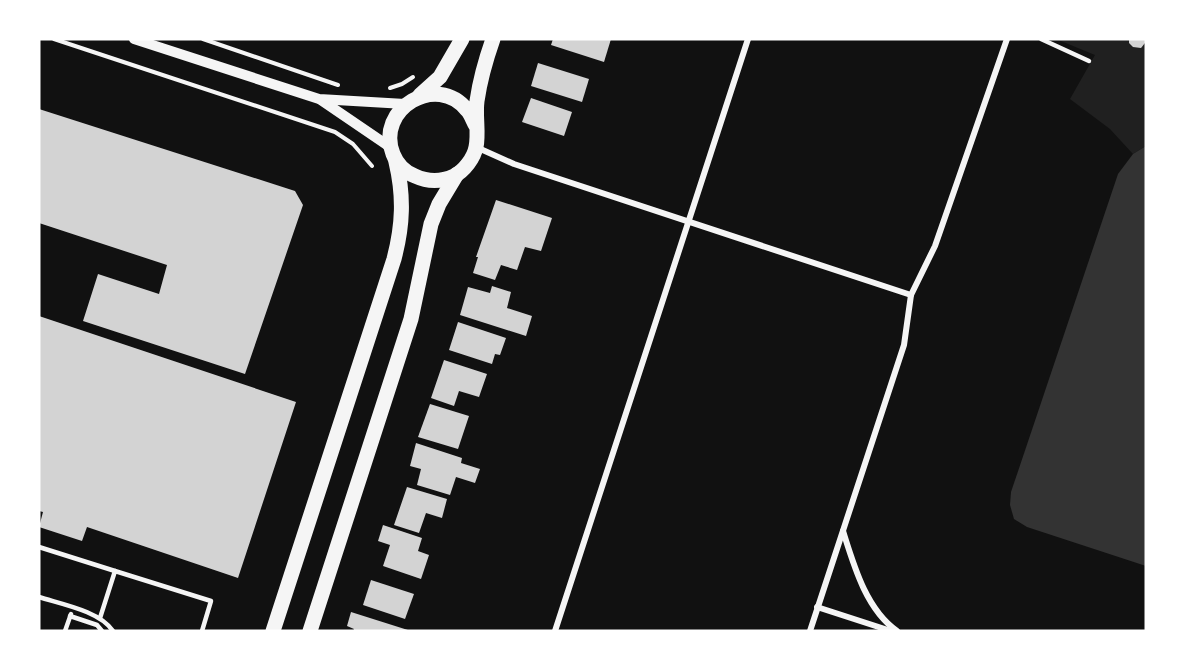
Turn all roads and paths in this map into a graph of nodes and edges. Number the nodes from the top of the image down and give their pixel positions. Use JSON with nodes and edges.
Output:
{"nodes":[{"id":1,"x":54,"y":39,"type":"edge"},
{"id":2,"x":134,"y":39,"type":"edge"},
{"id":3,"x":203,"y":39,"type":"edge"},
{"id":4,"x":462,"y":39,"type":"edge"},
{"id":5,"x":493,"y":39,"type":"edge"},
{"id":6,"x":748,"y":39,"type":"edge"},
{"id":7,"x":1007,"y":39,"type":"edge"},
{"id":8,"x":1041,"y":39,"type":"edge"},
{"id":9,"x":1089,"y":61,"type":"dead end"},
{"id":10,"x":418,"y":74,"type":"dead end"},
{"id":11,"x":346,"y":87,"type":"dead end"},
{"id":12,"x":385,"y":89,"type":"dead end"},
{"id":13,"x":420,"y":96,"type":"junction"},
{"id":14,"x":319,"y":99,"type":"junction"},
{"id":15,"x":405,"y":104,"type":"junction"},
{"id":16,"x":476,"y":126,"type":"junction"},
{"id":17,"x":390,"y":147,"type":"junction"},
{"id":18,"x":476,"y":147,"type":"junction"},
{"id":19,"x":396,"y":162,"type":"junction"},
{"id":20,"x":372,"y":166,"type":"dead end"},
{"id":21,"x":457,"y":174,"type":"junction"},
{"id":22,"x":690,"y":222,"type":"junction"},
{"id":23,"x":911,"y":295,"type":"junction"},
{"id":24,"x":843,"y":530,"type":"junction"},
{"id":25,"x":39,"y":547,"type":"edge"},
{"id":26,"x":115,"y":571,"type":"junction"},
{"id":27,"x":39,"y":597,"type":"edge"},
{"id":28,"x":817,"y":607,"type":"junction"},
{"id":29,"x":73,"y":608,"type":"junction"},
{"id":30,"x":70,"y":616,"type":"junction"},
{"id":31,"x":100,"y":618,"type":"junction"},
{"id":32,"x":65,"y":631,"type":"edge"},
{"id":33,"x":102,"y":631,"type":"edge"},
{"id":34,"x":113,"y":631,"type":"edge"},
{"id":35,"x":202,"y":631,"type":"edge"},
{"id":36,"x":273,"y":631,"type":"edge"},
{"id":37,"x":310,"y":631,"type":"edge"},
{"id":38,"x":555,"y":631,"type":"edge"},
{"id":39,"x":810,"y":631,"type":"edge"},
{"id":40,"x":891,"y":631,"type":"edge"},
{"id":41,"x":897,"y":631,"type":"edge"}],
"edges":[{"from":1,"to":20,"type":"path"},
{"from":2,"to":14,"type":"street"},
{"from":3,"to":11,"type":"path"},
{"from":4,"to":13,"type":"main road"},
{"from":5,"to":16,"type":"main road"},
{"from":6,"to":22,"type":"street"},
{"from":7,"to":23,"type":"street"},
{"from":8,"to":9,"type":"lane"},
{"from":10,"to":12,"type":"path"},
{"from":13,"to":15,"type":"main road"},
{"from":13,"to":16,"type":"main road"},
{"from":14,"to":15,"type":"street"},
{"from":14,"to":17,"type":"street"},
{"from":15,"to":17,"type":"main road"},
{"from":16,"to":18,"type":"main road"},
{"from":17,"to":19,"type":"main road"},
{"from":18,"to":21,"type":"main road"},
{"from":18,"to":22,"type":"street"},
{"from":19,"to":21,"type":"main road"},
{"from":19,"to":36,"type":"main road"},
{"from":21,"to":37,"type":"main road"},
{"from":22,"to":23,"type":"street"},
{"from":22,"to":38,"type":"street"},
{"from":23,"to":24,"type":"street"},
{"from":24,"to":28,"type":"street"},
{"from":24,"to":41,"type":"street"},
{"from":25,"to":26,"type":"lane"},
{"from":26,"to":31,"type":"lane"},
{"from":26,"to":35,"type":"lane"},
{"from":27,"to":29,"type":"lane"},
{"from":28,"to":39,"type":"street"},
{"from":28,"to":40,"type":"street"},
{"from":29,"to":30,"type":"lane"},
{"from":29,"to":31,"type":"lane"},
{"from":30,"to":32,"type":"lane"},
{"from":30,"to":33,"type":"lane"},
{"from":31,"to":34,"type":"lane"}]}
